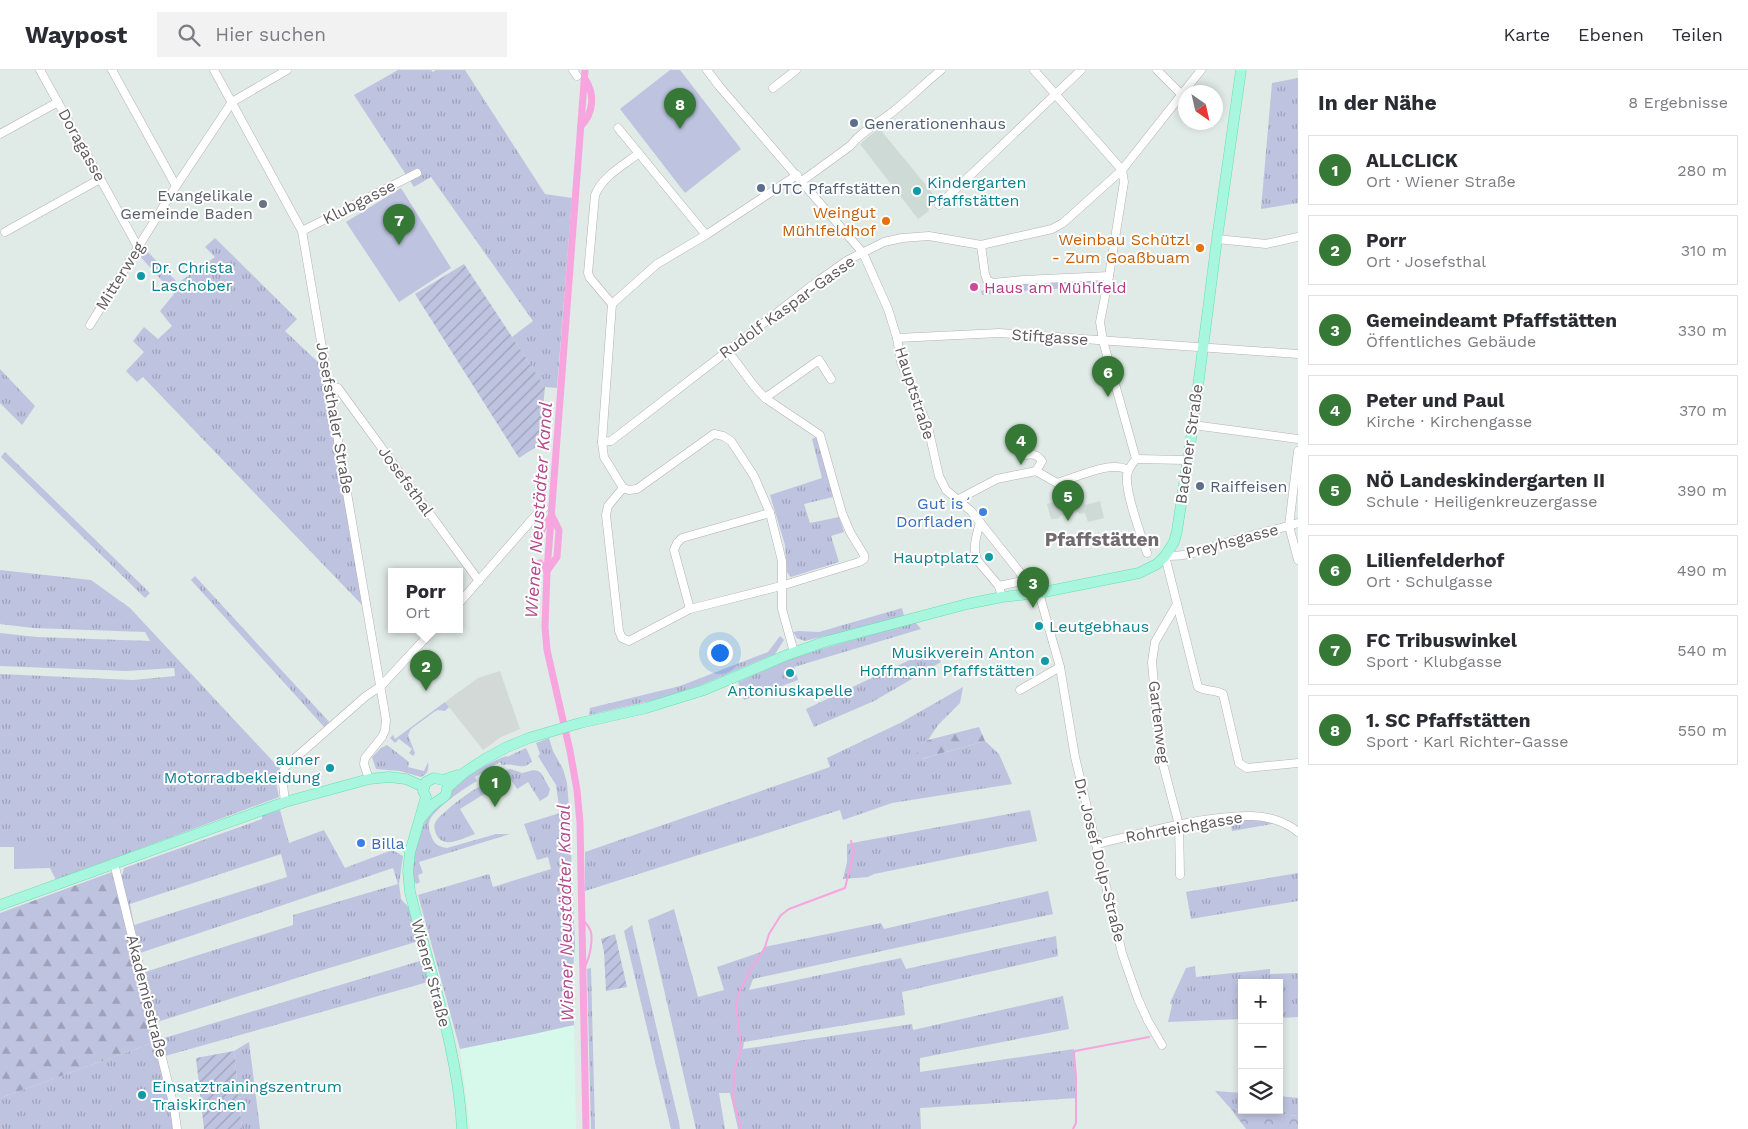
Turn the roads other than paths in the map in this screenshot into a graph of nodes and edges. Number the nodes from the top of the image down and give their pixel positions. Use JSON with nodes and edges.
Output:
{"nodes":[{"id":1,"x":40,"y":70,"type":"edge"},
{"id":2,"x":112,"y":70,"type":"edge"},
{"id":3,"x":214,"y":70,"type":"edge"},
{"id":4,"x":288,"y":70,"type":"edge"},
{"id":5,"x":707,"y":70,"type":"edge"},
{"id":6,"x":796,"y":70,"type":"edge"},
{"id":7,"x":941,"y":70,"type":"edge"},
{"id":8,"x":1034,"y":70,"type":"edge"},
{"id":9,"x":1081,"y":70,"type":"edge"},
{"id":10,"x":1157,"y":70,"type":"edge"},
{"id":11,"x":1201,"y":70,"type":"edge"},
{"id":12,"x":1241,"y":70,"type":"edge"},
{"id":13,"x":1190,"y":85,"type":"edge"},
{"id":14,"x":773,"y":88,"type":"dead end"},
{"id":15,"x":1178,"y":91,"type":"edge"},
{"id":16,"x":1056,"y":94,"type":"junction"},
{"id":17,"x":1178,"y":100,"type":"edge"},
{"id":18,"x":58,"y":102,"type":"junction"},
{"id":19,"x":232,"y":102,"type":"junction"},
{"id":20,"x":618,"y":128,"type":"dead end"},
{"id":21,"x":0,"y":134,"type":"edge"},
{"id":22,"x":638,"y":154,"type":"junction"},
{"id":23,"x":1122,"y":170,"type":"junction"},
{"id":24,"x":417,"y":172,"type":"dead end"},
{"id":25,"x":100,"y":179,"type":"junction"},
{"id":26,"x":800,"y":179,"type":"junction"},
{"id":27,"x":176,"y":186,"type":"junction"},
{"id":28,"x":939,"y":204,"type":"dead end"},
{"id":29,"x":302,"y":231,"type":"junction"},
{"id":30,"x":5,"y":232,"type":"dead end"},
{"id":31,"x":706,"y":235,"type":"junction"},
{"id":32,"x":1298,"y":237,"type":"edge"},
{"id":33,"x":1217,"y":239,"type":"junction"},
{"id":34,"x":981,"y":245,"type":"junction"},
{"id":35,"x":138,"y":247,"type":"junction"},
{"id":36,"x":863,"y":253,"type":"junction"},
{"id":37,"x":1109,"y":276,"type":"junction"},
{"id":38,"x":612,"y":304,"type":"junction"},
{"id":39,"x":90,"y":325,"type":"dead end"},
{"id":40,"x":897,"y":338,"type":"junction"},
{"id":41,"x":1103,"y":341,"type":"junction"},
{"id":42,"x":1203,"y":347,"type":"junction"},
{"id":43,"x":727,"y":350,"type":"junction"},
{"id":44,"x":1298,"y":354,"type":"edge"},
{"id":45,"x":831,"y":379,"type":"dead end"},
{"id":46,"x":329,"y":386,"type":"junction"},
{"id":47,"x":765,"y":398,"type":"junction"},
{"id":48,"x":1193,"y":425,"type":"junction"},
{"id":49,"x":1298,"y":439,"type":"edge"},
{"id":50,"x":602,"y":442,"type":"junction"},
{"id":51,"x":1298,"y":451,"type":"edge"},
{"id":52,"x":1024,"y":455,"type":"dead end"},
{"id":53,"x":1136,"y":459,"type":"junction"},
{"id":54,"x":1186,"y":460,"type":"junction"},
{"id":55,"x":1036,"y":470,"type":"junction"},
{"id":56,"x":1128,"y":470,"type":"junction"},
{"id":57,"x":623,"y":488,"type":"junction"},
{"id":58,"x":957,"y":500,"type":"junction"},
{"id":59,"x":544,"y":508,"type":"dead end"},
{"id":60,"x":770,"y":513,"type":"junction"},
{"id":61,"x":980,"y":522,"type":"junction"},
{"id":62,"x":1298,"y":523,"type":"edge"},
{"id":63,"x":1289,"y":526,"type":"junction"},
{"id":64,"x":1147,"y":552,"type":"dead end"},
{"id":65,"x":1166,"y":556,"type":"junction"},
{"id":66,"x":1298,"y":560,"type":"edge"},
{"id":67,"x":1026,"y":580,"type":"junction"},
{"id":68,"x":479,"y":581,"type":"junction"},
{"id":69,"x":781,"y":586,"type":"junction"},
{"id":70,"x":999,"y":586,"type":"junction"},
{"id":71,"x":1035,"y":593,"type":"junction"},
{"id":72,"x":1002,"y":597,"type":"junction"},
{"id":73,"x":463,"y":599,"type":"edge"},
{"id":74,"x":1177,"y":604,"type":"junction"},
{"id":75,"x":690,"y":609,"type":"junction"},
{"id":76,"x":1180,"y":619,"type":"junction"},
{"id":77,"x":1168,"y":620,"type":"junction"},
{"id":78,"x":430,"y":633,"type":"edge"},
{"id":79,"x":794,"y":652,"type":"junction"},
{"id":80,"x":1060,"y":667,"type":"junction"},
{"id":81,"x":381,"y":686,"type":"junction"},
{"id":82,"x":1020,"y":690,"type":"dead end"},
{"id":83,"x":1298,"y":763,"type":"edge"},
{"id":84,"x":369,"y":779,"type":"junction"},
{"id":85,"x":445,"y":784,"type":"junction"},
{"id":86,"x":424,"y":787,"type":"junction"},
{"id":87,"x":431,"y":800,"type":"junction"},
{"id":88,"x":285,"y":802,"type":"junction"},
{"id":89,"x":1179,"y":825,"type":"junction"},
{"id":90,"x":1298,"y":832,"type":"edge"},
{"id":91,"x":1097,"y":844,"type":"junction"},
{"id":92,"x":114,"y":863,"type":"junction"},
{"id":93,"x":1180,"y":875,"type":"dead end"},
{"id":94,"x":0,"y":905,"type":"edge"},
{"id":95,"x":1162,"y":1045,"type":"dead end"},
{"id":96,"x":177,"y":1129,"type":"edge"},
{"id":97,"x":462,"y":1129,"type":"edge"}],
"edges":[{"from":1,"to":18,"type":"street","name":"Doragasse"},
{"from":2,"to":27,"type":"street"},
{"from":3,"to":19,"type":"street","name":"Josefsthaler Straße"},
{"from":4,"to":19,"type":"street"},
{"from":5,"to":26,"type":"street","name":"Hauptstraße"},
{"from":6,"to":14,"type":"street"},
{"from":7,"to":26,"type":"street"},
{"from":8,"to":16,"type":"street"},
{"from":9,"to":16,"type":"street"},
{"from":10,"to":15,"type":"street"},
{"from":11,"to":13,"type":"street","name":"Rudolf Kaspar-Gasse"},
{"from":12,"to":33,"type":"main road","name":"Badener Straße"},
{"from":16,"to":23,"type":"street"},
{"from":16,"to":28,"type":"street"},
{"from":17,"to":23,"type":"street","name":"Rudolf Kaspar-Gasse"},
{"from":18,"to":21,"type":"street"},
{"from":18,"to":25,"type":"street","name":"Doragasse"},
{"from":19,"to":27,"type":"street","name":"Mitterweg"},
{"from":19,"to":29,"type":"street","name":"Josefsthaler Straße"},
{"from":20,"to":22,"type":"street"},
{"from":22,"to":31,"type":"street"},
{"from":22,"to":38,"type":"street"},
{"from":23,"to":34,"type":"street","name":"Rudolf Kaspar-Gasse"},
{"from":23,"to":37,"type":"street"},
{"from":24,"to":29,"type":"street","name":"Klubgasse"},
{"from":25,"to":30,"type":"street"},
{"from":25,"to":35,"type":"street","name":"Doragasse"},
{"from":26,"to":31,"type":"street"},
{"from":26,"to":36,"type":"street","name":"Hauptstraße"},
{"from":27,"to":35,"type":"street","name":"Mitterweg"},
{"from":29,"to":46,"type":"street","name":"Josefsthaler Straße"},
{"from":31,"to":38,"type":"street"},
{"from":32,"to":33,"type":"street"},
{"from":33,"to":42,"type":"main road","name":"Badener Straße"},
{"from":34,"to":36,"type":"street","name":"Rudolf Kaspar-Gasse"},
{"from":34,"to":37,"type":"street"},
{"from":35,"to":39,"type":"street","name":"Mitterweg"},
{"from":36,"to":40,"type":"street","name":"Hauptstraße"},
{"from":36,"to":43,"type":"street","name":"Rudolf Kaspar-Gasse"},
{"from":37,"to":41,"type":"street"},
{"from":38,"to":50,"type":"street"},
{"from":40,"to":41,"type":"street","name":"Stiftgasse"},
{"from":40,"to":58,"type":"street","name":"Hauptstraße"},
{"from":41,"to":42,"type":"street","name":"Stiftgasse"},
{"from":41,"to":53,"type":"street"},
{"from":42,"to":44,"type":"street","name":"Stiftgasse"},
{"from":42,"to":48,"type":"main road","name":"Badener Straße"},
{"from":43,"to":47,"type":"street"},
{"from":43,"to":50,"type":"street","name":"Rudolf Kaspar-Gasse"},
{"from":45,"to":47,"type":"street"},
{"from":46,"to":68,"type":"street","name":"Josefsthal"},
{"from":46,"to":81,"type":"street","name":"Josefsthaler Straße"},
{"from":47,"to":69,"type":"street"},
{"from":48,"to":49,"type":"street"},
{"from":48,"to":54,"type":"main road","name":"Badener Straße"},
{"from":50,"to":57,"type":"street"},
{"from":51,"to":63,"type":"street"},
{"from":52,"to":55,"type":"street"},
{"from":53,"to":54,"type":"street"},
{"from":53,"to":56,"type":"street"},
{"from":54,"to":65,"type":"main road","name":"Badener Straße"},
{"from":55,"to":56,"type":"street"},
{"from":55,"to":58,"type":"street"},
{"from":56,"to":64,"type":"street"},
{"from":57,"to":60,"type":"street"},
{"from":57,"to":75,"type":"street"},
{"from":58,"to":61,"type":"street","name":"Hauptstraße"},
{"from":59,"to":68,"type":"street"},
{"from":60,"to":69,"type":"street"},
{"from":60,"to":75,"type":"street"},
{"from":61,"to":67,"type":"street"},
{"from":61,"to":70,"type":"street"},
{"from":62,"to":63,"type":"street","name":"Preyhsgasse"},
{"from":63,"to":65,"type":"street","name":"Preyhsgasse"},
{"from":63,"to":66,"type":"street"},
{"from":65,"to":71,"type":"main road"},
{"from":65,"to":74,"type":"street"},
{"from":67,"to":70,"type":"street"},
{"from":67,"to":71,"type":"street"},
{"from":68,"to":73,"type":"street"},
{"from":69,"to":75,"type":"street"},
{"from":69,"to":79,"type":"street"},
{"from":70,"to":72,"type":"street"},
{"from":71,"to":72,"type":"main road"},
{"from":71,"to":80,"type":"street","name":"Dr. Josef Dolp-Straße"},
{"from":72,"to":79,"type":"main road","name":"Wiener Straße"},
{"from":74,"to":76,"type":"street"},
{"from":74,"to":77,"type":"street","name":"Gartenweg"},
{"from":76,"to":77,"type":"street"},
{"from":76,"to":83,"type":"street"},
{"from":77,"to":89,"type":"street","name":"Gartenweg"},
{"from":78,"to":81,"type":"street"},
{"from":79,"to":85,"type":"main road","name":"Wiener Straße"},
{"from":80,"to":82,"type":"street"},
{"from":80,"to":91,"type":"street","name":"Dr. Josef Dolp-Straße"},
{"from":81,"to":84,"type":"street","name":"Josefsthaler Straße"},
{"from":81,"to":88,"type":"street"},
{"from":84,"to":86,"type":"main road"},
{"from":84,"to":88,"type":"main road"},
{"from":85,"to":86,"type":"main road","name":"Wiener Straße"},
{"from":85,"to":87,"type":"main road","name":"Wiener Straße"},
{"from":86,"to":87,"type":"main road"},
{"from":87,"to":97,"type":"main road","name":"Wiener Straße"},
{"from":88,"to":92,"type":"main road"},
{"from":89,"to":90,"type":"street","name":"Rohrteichgasse"},
{"from":89,"to":91,"type":"street","name":"Rohrteichgasse"},
{"from":89,"to":93,"type":"street","name":"Gartenweg"},
{"from":91,"to":95,"type":"street","name":"Dr. Josef Dolp-Straße"},
{"from":92,"to":94,"type":"main road"},
{"from":92,"to":96,"type":"street","name":"Akademiestraße"}]}
